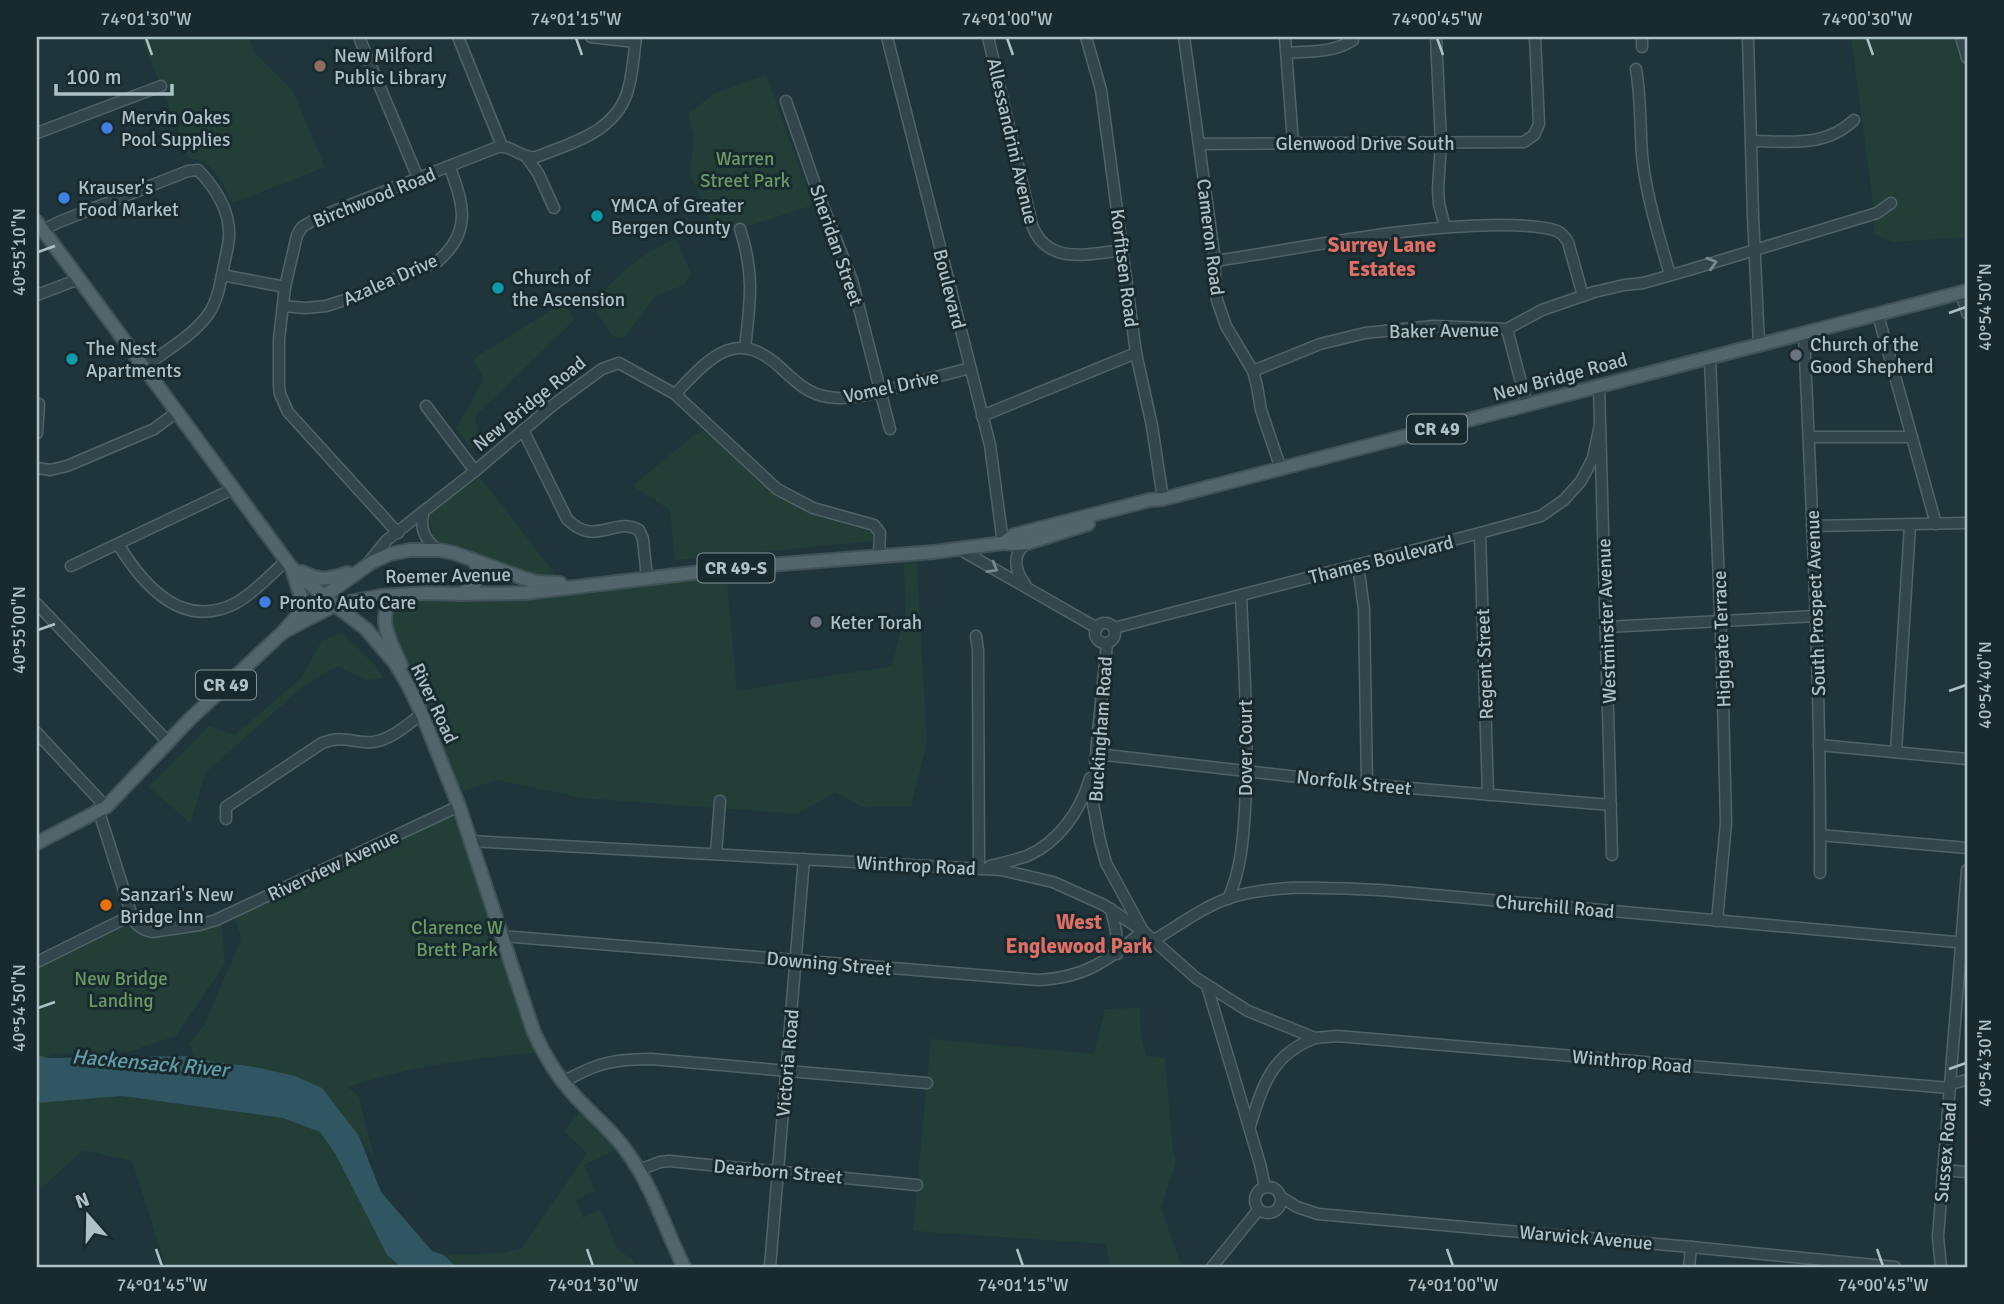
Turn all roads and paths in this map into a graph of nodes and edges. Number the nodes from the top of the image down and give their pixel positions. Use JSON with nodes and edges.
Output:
{"nodes":[{"id":1,"x":359,"y":37,"type":"edge"},
{"id":2,"x":458,"y":37,"type":"edge"},
{"id":3,"x":591,"y":37,"type":"edge"},
{"id":4,"x":887,"y":37,"type":"edge"},
{"id":5,"x":988,"y":37,"type":"edge"},
{"id":6,"x":1086,"y":37,"type":"edge"},
{"id":7,"x":1184,"y":37,"type":"edge"},
{"id":8,"x":1285,"y":37,"type":"edge"},
{"id":9,"x":1436,"y":37,"type":"edge"},
{"id":10,"x":1535,"y":37,"type":"edge"},
{"id":11,"x":1748,"y":37,"type":"edge"},
{"id":12,"x":1961,"y":37,"type":"edge"},
{"id":13,"x":636,"y":39,"type":"edge"},
{"id":14,"x":1353,"y":40,"type":"dead end"},
{"id":15,"x":1287,"y":53,"type":"junction"},
{"id":16,"x":1967,"y":58,"type":"edge"},
{"id":17,"x":1636,"y":69,"type":"dead end"},
{"id":18,"x":161,"y":86,"type":"dead end"},
{"id":19,"x":786,"y":101,"type":"dead end"},
{"id":20,"x":1854,"y":120,"type":"dead end"},
{"id":21,"x":37,"y":134,"type":"edge"},
{"id":22,"x":1751,"y":141,"type":"junction"},
{"id":23,"x":1293,"y":143,"type":"junction"},
{"id":24,"x":1441,"y":143,"type":"junction"},
{"id":25,"x":1199,"y":144,"type":"junction"},
{"id":26,"x":502,"y":146,"type":"junction"},
{"id":27,"x":527,"y":158,"type":"junction"},
{"id":28,"x":449,"y":166,"type":"junction"},
{"id":29,"x":418,"y":178,"type":"junction"},
{"id":30,"x":1891,"y":203,"type":"dead end"},
{"id":31,"x":554,"y":208,"type":"dead end"},
{"id":32,"x":40,"y":226,"type":"edge"},
{"id":33,"x":1445,"y":227,"type":"junction"},
{"id":34,"x":740,"y":229,"type":"dead end"},
{"id":35,"x":1123,"y":250,"type":"junction"},
{"id":36,"x":1755,"y":250,"type":"junction"},
{"id":37,"x":1215,"y":261,"type":"junction"},
{"id":38,"x":222,"y":275,"type":"junction"},
{"id":39,"x":1670,"y":275,"type":"junction"},
{"id":40,"x":79,"y":279,"type":"junction"},
{"id":41,"x":285,"y":287,"type":"junction"},
{"id":42,"x":1964,"y":292,"type":"edge"},
{"id":43,"x":37,"y":295,"type":"edge"},
{"id":44,"x":1583,"y":296,"type":"junction"},
{"id":45,"x":283,"y":306,"type":"junction"},
{"id":46,"x":1967,"y":313,"type":"edge"},
{"id":47,"x":1878,"y":315,"type":"junction"},
{"id":48,"x":1507,"y":328,"type":"junction"},
{"id":49,"x":1804,"y":334,"type":"junction"},
{"id":50,"x":1759,"y":344,"type":"junction"},
{"id":51,"x":745,"y":348,"type":"junction"},
{"id":52,"x":1136,"y":353,"type":"junction"},
{"id":53,"x":1710,"y":357,"type":"junction"},
{"id":54,"x":144,"y":367,"type":"junction"},
{"id":55,"x":970,"y":368,"type":"junction"},
{"id":56,"x":1253,"y":371,"type":"junction"},
{"id":57,"x":1599,"y":386,"type":"junction"},
{"id":58,"x":880,"y":391,"type":"junction"},
{"id":59,"x":675,"y":394,"type":"junction"},
{"id":60,"x":38,"y":404,"type":"edge"},
{"id":61,"x":1527,"y":405,"type":"junction"},
{"id":62,"x":426,"y":406,"type":"dead end"},
{"id":63,"x":177,"y":412,"type":"junction"},
{"id":64,"x":982,"y":416,"type":"junction"},
{"id":65,"x":890,"y":429,"type":"dead end"},
{"id":66,"x":1599,"y":429,"type":"junction"},
{"id":67,"x":523,"y":430,"type":"junction"},
{"id":68,"x":37,"y":433,"type":"edge"},
{"id":69,"x":1912,"y":437,"type":"junction"},
{"id":70,"x":1809,"y":438,"type":"junction"},
{"id":71,"x":37,"y":468,"type":"edge"},
{"id":72,"x":1281,"y":469,"type":"junction"},
{"id":73,"x":475,"y":471,"type":"junction"},
{"id":74,"x":233,"y":489,"type":"junction"},
{"id":75,"x":1163,"y":499,"type":"junction"},
{"id":76,"x":423,"y":514,"type":"junction"},
{"id":77,"x":1967,"y":523,"type":"edge"},
{"id":78,"x":1910,"y":524,"type":"junction"},
{"id":79,"x":1936,"y":524,"type":"junction"},
{"id":80,"x":1812,"y":526,"type":"junction"},
{"id":81,"x":398,"y":533,"type":"junction"},
{"id":82,"x":1480,"y":533,"type":"junction"},
{"id":83,"x":1003,"y":543,"type":"junction"},
{"id":84,"x":1027,"y":543,"type":"junction"},
{"id":85,"x":118,"y":544,"type":"junction"},
{"id":86,"x":959,"y":549,"type":"junction"},
{"id":87,"x":439,"y":550,"type":"junction"},
{"id":88,"x":879,"y":555,"type":"junction"},
{"id":89,"x":474,"y":560,"type":"junction"},
{"id":90,"x":289,"y":564,"type":"junction"},
{"id":91,"x":1358,"y":565,"type":"junction"},
{"id":92,"x":71,"y":566,"type":"dead end"},
{"id":93,"x":363,"y":567,"type":"junction"},
{"id":94,"x":647,"y":578,"type":"junction"},
{"id":95,"x":620,"y":581,"type":"junction"},
{"id":96,"x":1027,"y":588,"type":"junction"},
{"id":97,"x":426,"y":593,"type":"junction"},
{"id":98,"x":460,"y":594,"type":"junction"},
{"id":99,"x":1241,"y":595,"type":"junction"},
{"id":100,"x":323,"y":596,"type":"junction"},
{"id":101,"x":37,"y":604,"type":"edge"},
{"id":102,"x":335,"y":605,"type":"junction"},
{"id":103,"x":298,"y":615,"type":"junction"},
{"id":104,"x":1816,"y":617,"type":"junction"},
{"id":105,"x":1720,"y":621,"type":"junction"},
{"id":106,"x":1606,"y":627,"type":"junction"},
{"id":107,"x":1097,"y":628,"type":"junction"},
{"id":108,"x":1114,"y":628,"type":"junction"},
{"id":109,"x":283,"y":632,"type":"junction"},
{"id":110,"x":976,"y":636,"type":"dead end"},
{"id":111,"x":1107,"y":643,"type":"junction"},
{"id":112,"x":408,"y":685,"type":"junction"},
{"id":113,"x":422,"y":715,"type":"junction"},
{"id":114,"x":37,"y":733,"type":"edge"},
{"id":115,"x":169,"y":743,"type":"junction"},
{"id":116,"x":1819,"y":745,"type":"junction"},
{"id":117,"x":1896,"y":752,"type":"junction"},
{"id":118,"x":1097,"y":754,"type":"junction"},
{"id":119,"x":1967,"y":759,"type":"edge"},
{"id":120,"x":1247,"y":771,"type":"junction"},
{"id":121,"x":1367,"y":784,"type":"junction"},
{"id":122,"x":1488,"y":795,"type":"junction"},
{"id":123,"x":720,"y":802,"type":"dead end"},
{"id":124,"x":1611,"y":805,"type":"junction"},
{"id":125,"x":458,"y":806,"type":"junction"},
{"id":126,"x":103,"y":809,"type":"junction"},
{"id":127,"x":226,"y":818,"type":"dead end"},
{"id":128,"x":1820,"y":835,"type":"junction"},
{"id":129,"x":470,"y":841,"type":"junction"},
{"id":130,"x":37,"y":843,"type":"edge"},
{"id":131,"x":1967,"y":848,"type":"edge"},
{"id":132,"x":716,"y":854,"type":"junction"},
{"id":133,"x":1612,"y":855,"type":"dead end"},
{"id":134,"x":804,"y":859,"type":"junction"},
{"id":135,"x":981,"y":868,"type":"junction"},
{"id":136,"x":1967,"y":870,"type":"edge"},
{"id":137,"x":1819,"y":873,"type":"dead end"},
{"id":138,"x":1228,"y":899,"type":"junction"},
{"id":139,"x":1111,"y":909,"type":"junction"},
{"id":140,"x":132,"y":915,"type":"junction"},
{"id":141,"x":1717,"y":921,"type":"junction"},
{"id":142,"x":1143,"y":931,"type":"junction"},
{"id":143,"x":502,"y":936,"type":"junction"},
{"id":144,"x":1154,"y":940,"type":"junction"},
{"id":145,"x":1964,"y":943,"type":"edge"},
{"id":146,"x":1116,"y":954,"type":"junction"},
{"id":147,"x":796,"y":961,"type":"junction"},
{"id":148,"x":37,"y":962,"type":"edge"},
{"id":149,"x":1207,"y":986,"type":"junction"},
{"id":150,"x":1315,"y":1038,"type":"junction"},
{"id":151,"x":786,"y":1070,"type":"junction"},
{"id":152,"x":1967,"y":1080,"type":"edge"},
{"id":153,"x":562,"y":1082,"type":"junction"},
{"id":154,"x":927,"y":1083,"type":"dead end"},
{"id":155,"x":1950,"y":1086,"type":"junction"},
{"id":156,"x":1249,"y":1128,"type":"junction"},
{"id":157,"x":639,"y":1170,"type":"junction"},
{"id":158,"x":1943,"y":1170,"type":"junction"},
{"id":159,"x":778,"y":1171,"type":"junction"},
{"id":160,"x":1967,"y":1172,"type":"edge"},
{"id":161,"x":918,"y":1185,"type":"dead end"},
{"id":162,"x":1265,"y":1187,"type":"junction"},
{"id":163,"x":1281,"y":1197,"type":"junction"},
{"id":164,"x":1259,"y":1209,"type":"junction"},
{"id":165,"x":1691,"y":1247,"type":"junction"},
{"id":166,"x":684,"y":1267,"type":"edge"},
{"id":167,"x":769,"y":1267,"type":"edge"},
{"id":168,"x":1212,"y":1267,"type":"edge"},
{"id":169,"x":1689,"y":1267,"type":"edge"},
{"id":170,"x":1895,"y":1267,"type":"edge"},
{"id":171,"x":1941,"y":1267,"type":"edge"}],
"edges":[{"from":1,"to":29,"type":"street"},
{"from":2,"to":26,"type":"street"},
{"from":3,"to":13,"type":"street"},
{"from":4,"to":55,"type":"street","name":"Boulevard"},
{"from":5,"to":35,"type":"street","name":"Allessandrini Avenue"},
{"from":6,"to":35,"type":"street","name":"Korfitsen Road"},
{"from":7,"to":25,"type":"street","name":"Cameron Road"},
{"from":8,"to":15,"type":"street"},
{"from":9,"to":24,"type":"street"},
{"from":10,"to":24,"type":"street","name":"Glenwood Drive South"},
{"from":11,"to":22,"type":"street"},
{"from":12,"to":16,"type":"street"},
{"from":13,"to":27,"type":"street"},
{"from":14,"to":15,"type":"street"},
{"from":15,"to":23,"type":"street"},
{"from":17,"to":39,"type":"street"},
{"from":18,"to":21,"type":"street"},
{"from":19,"to":58,"type":"street","name":"Sheridan Street"},
{"from":20,"to":22,"type":"street"},
{"from":22,"to":36,"type":"street"},
{"from":23,"to":24,"type":"street","name":"Glenwood Drive South"},
{"from":23,"to":25,"type":"street","name":"Glenwood Drive South"},
{"from":24,"to":33,"type":"street"},
{"from":25,"to":37,"type":"street","name":"Cameron Road"},
{"from":26,"to":27,"type":"street"},
{"from":26,"to":28,"type":"street","name":"Birchwood Road"},
{"from":27,"to":31,"type":"street"},
{"from":28,"to":29,"type":"street","name":"Birchwood Road"},
{"from":28,"to":45,"type":"street","name":"Azalea Drive"},
{"from":29,"to":41,"type":"street","name":"Birchwood Road"},
{"from":30,"to":36,"type":"street","name":"Baker Avenue"},
{"from":32,"to":38,"type":"street"},
{"from":32,"to":40,"type":"main road","name":"River Road"},
{"from":33,"to":37,"type":"street"},
{"from":33,"to":44,"type":"street"},
{"from":34,"to":51,"type":"street"},
{"from":35,"to":52,"type":"street","name":"Korfitsen Road"},
{"from":39,"to":36,"type":"street","name":"Baker Avenue","one_way":true},
{"from":36,"to":50,"type":"street"},
{"from":37,"to":56,"type":"street","name":"Cameron Road"},
{"from":38,"to":41,"type":"street"},
{"from":38,"to":54,"type":"street"},
{"from":39,"to":44,"type":"street","name":"Baker Avenue"},
{"from":40,"to":43,"type":"street"},
{"from":40,"to":54,"type":"main road","name":"River Road"},
{"from":41,"to":45,"type":"street","name":"Birchwood Road"},
{"from":42,"to":46,"type":"street"},
{"from":42,"to":47,"type":"main road","name":"New Bridge Road","number":"CR 49"},
{"from":44,"to":48,"type":"street","name":"Baker Avenue"},
{"from":45,"to":81,"type":"street","name":"Birchwood Road"},
{"from":47,"to":49,"type":"main road","name":"New Bridge Road","number":"CR 49"},
{"from":47,"to":69,"type":"street"},
{"from":48,"to":56,"type":"street","name":"Baker Avenue"},
{"from":48,"to":61,"type":"street"},
{"from":49,"to":50,"type":"main road","name":"New Bridge Road","number":"CR 49"},
{"from":49,"to":70,"type":"street","name":"South Prospect Avenue"},
{"from":50,"to":53,"type":"main road","name":"New Bridge Road","number":"CR 49"},
{"from":51,"to":58,"type":"street","name":"Vomel Drive"},
{"from":51,"to":59,"type":"street"},
{"from":52,"to":64,"type":"street"},
{"from":52,"to":75,"type":"street","name":"Korfitsen Road"},
{"from":53,"to":57,"type":"main road","name":"New Bridge Road","number":"CR 49"},
{"from":53,"to":105,"type":"street","name":"Highgate Terrace"},
{"from":54,"to":63,"type":"main road","name":"River Road"},
{"from":55,"to":58,"type":"street","name":"Vomel Drive"},
{"from":55,"to":64,"type":"street","name":"Boulevard"},
{"from":56,"to":72,"type":"street","name":"Cameron Road"},
{"from":57,"to":61,"type":"main road","name":"New Bridge Road","number":"CR 49"},
{"from":57,"to":66,"type":"street","name":"Westminster Avenue"},
{"from":58,"to":65,"type":"street","name":"Sheridan Street"},
{"from":59,"to":67,"type":"street","name":"New Bridge Road","number":"CR 49"},
{"from":59,"to":88,"type":"street","name":"New Bridge Road","number":"CR 49"},
{"from":60,"to":68,"type":"street"},
{"from":61,"to":72,"type":"main road","name":"New Bridge Road","number":"CR 49"},
{"from":62,"to":73,"type":"street"},
{"from":63,"to":71,"type":"street"},
{"from":63,"to":74,"type":"main road","name":"River Road"},
{"from":64,"to":83,"type":"street","name":"Boulevard"},
{"from":66,"to":82,"type":"street","name":"Thames Boulevard"},
{"from":66,"to":106,"type":"street","name":"Westminster Avenue"},
{"from":67,"to":73,"type":"street","name":"New Bridge Road","number":"CR 49"},
{"from":67,"to":94,"type":"street"},
{"from":69,"to":70,"type":"street"},
{"from":69,"to":79,"type":"street"},
{"from":70,"to":80,"type":"street","name":"South Prospect Avenue"},
{"from":72,"to":75,"type":"main road","name":"New Bridge Road","number":"CR 49"},
{"from":73,"to":76,"type":"street","name":"New Bridge Road","number":"CR 49"},
{"from":74,"to":85,"type":"street"},
{"from":74,"to":90,"type":"main road","name":"River Road"},
{"from":75,"to":83,"type":"main road","name":"New Bridge Road","number":"CR 49"},
{"from":75,"to":84,"type":"main road","name":"New Bridge Road","number":"CR 49"},
{"from":76,"to":81,"type":"street","name":"New Bridge Road","number":"CR 49"},
{"from":76,"to":87,"type":"street"},
{"from":77,"to":79,"type":"street"},
{"from":78,"to":79,"type":"street"},
{"from":78,"to":80,"type":"street"},
{"from":78,"to":117,"type":"street"},
{"from":80,"to":104,"type":"street","name":"South Prospect Avenue"},
{"from":81,"to":93,"type":"street","name":"New Bridge Road","number":"CR 49"},
{"from":82,"to":91,"type":"street","name":"Thames Boulevard"},
{"from":82,"to":122,"type":"street","name":"Regent Street"},
{"from":83,"to":84,"type":"main road","name":"New Bridge Road","number":"CR 49"},
{"from":83,"to":86,"type":"main road","name":"New Bridge Road","number":"CR 49"},
{"from":84,"to":96,"type":"street"},
{"from":85,"to":90,"type":"street"},
{"from":85,"to":92,"type":"street"},
{"from":86,"to":88,"type":"main road","name":"Roemer Avenue","number":"CR 49"},
{"from":86,"to":96,"type":"street","name":"Buckingham Road","one_way":true},
{"from":87,"to":89,"type":"main road","name":"Roemer Avenue","number":"CR 49"},
{"from":87,"to":93,"type":"main road","name":"Roemer Avenue","number":"CR 49"},
{"from":88,"to":94,"type":"main road","name":"Roemer Avenue","number":"CR 49-S"},
{"from":89,"to":95,"type":"main road","name":"Roemer Avenue","number":"CR 49-S"},
{"from":89,"to":98,"type":"main road"},
{"from":90,"to":93,"type":"main road"},
{"from":90,"to":100,"type":"main road","name":"River Road"},
{"from":90,"to":103,"type":"main road"},
{"from":91,"to":99,"type":"street","name":"Thames Boulevard"},
{"from":91,"to":121,"type":"street"},
{"from":93,"to":100,"type":"main road","name":"New Bridge Road","number":"CR 49"},
{"from":94,"to":95,"type":"main road","name":"Roemer Avenue","number":"CR 49-S"},
{"from":95,"to":98,"type":"main road","name":"Roemer Avenue","number":"CR 49-S"},
{"from":96,"to":107,"type":"street","name":"Buckingham Road"},
{"from":97,"to":98,"type":"main road","name":"Roemer Avenue","number":"CR 49"},
{"from":97,"to":102,"type":"main road","name":"Roemer Avenue","number":"CR 49"},
{"from":97,"to":112,"type":"main road"},
{"from":99,"to":108,"type":"street","name":"Thames Boulevard"},
{"from":99,"to":120,"type":"street","name":"Dover Court"},
{"from":100,"to":102,"type":"main road","name":"River Road"},
{"from":100,"to":103,"type":"main road","name":"New Bridge Road","number":"CR 49"},
{"from":101,"to":115,"type":"street"},
{"from":102,"to":109,"type":"main road","name":"Roemer Avenue","number":"CR 49"},
{"from":102,"to":112,"type":"main road","name":"River Road"},
{"from":103,"to":109,"type":"main road","name":"New Bridge Road","number":"CR 49"},
{"from":104,"to":105,"type":"street"},
{"from":104,"to":116,"type":"street","name":"South Prospect Avenue"},
{"from":105,"to":106,"type":"street"},
{"from":105,"to":141,"type":"street","name":"Highgate Terrace"},
{"from":106,"to":124,"type":"street","name":"Westminster Avenue"},
{"from":107,"to":108,"type":"street"},
{"from":107,"to":111,"type":"street"},
{"from":108,"to":111,"type":"street"},
{"from":109,"to":115,"type":"main road","name":"New Bridge Road","number":"CR 49"},
{"from":110,"to":135,"type":"street"},
{"from":111,"to":118,"type":"street","name":"Buckingham Road"},
{"from":112,"to":113,"type":"main road","name":"River Road"},
{"from":113,"to":125,"type":"main road","name":"River Road"},
{"from":113,"to":127,"type":"street"},
{"from":114,"to":126,"type":"street"},
{"from":115,"to":126,"type":"main road","name":"New Bridge Road","number":"CR 49"},
{"from":116,"to":117,"type":"street"},
{"from":116,"to":128,"type":"street","name":"South Prospect Avenue"},
{"from":117,"to":119,"type":"street"},
{"from":118,"to":120,"type":"street","name":"Norfolk Street"},
{"from":118,"to":135,"type":"street"},
{"from":118,"to":142,"type":"street","name":"Buckingham Road"},
{"from":120,"to":121,"type":"street","name":"Norfolk Street"},
{"from":120,"to":138,"type":"street","name":"Dover Court"},
{"from":121,"to":122,"type":"street","name":"Norfolk Street"},
{"from":122,"to":124,"type":"street","name":"Norfolk Street"},
{"from":123,"to":132,"type":"street"},
{"from":124,"to":133,"type":"street","name":"Westminster Avenue"},
{"from":125,"to":129,"type":"main road","name":"River Road"},
{"from":125,"to":140,"type":"street","name":"Riverview Avenue"},
{"from":126,"to":130,"type":"main road","name":"New Bridge Road","number":"CR 49"},
{"from":126,"to":140,"type":"street"},
{"from":128,"to":131,"type":"street"},
{"from":128,"to":137,"type":"street","name":"South Prospect Avenue"},
{"from":129,"to":132,"type":"street","name":"Winthrop Road"},
{"from":129,"to":143,"type":"main road","name":"River Road"},
{"from":132,"to":134,"type":"street","name":"Winthrop Road"},
{"from":134,"to":135,"type":"street","name":"Winthrop Road"},
{"from":134,"to":147,"type":"street","name":"Victoria Road"},
{"from":135,"to":139,"type":"street","name":"Winthrop Road"},
{"from":136,"to":145,"type":"street","name":"Sussex Road"},
{"from":138,"to":141,"type":"street","name":"Churchill Road"},
{"from":138,"to":144,"type":"street","name":"Churchill Road"},
{"from":139,"to":142,"type":"street","name":"Winthrop Road"},
{"from":139,"to":146,"type":"street"},
{"from":140,"to":148,"type":"street"},
{"from":141,"to":145,"type":"street","name":"Churchill Road"},
{"from":142,"to":144,"type":"street","name":"Winthrop Road"},
{"from":142,"to":146,"type":"street","name":"Downing Street"},
{"from":143,"to":147,"type":"street","name":"Downing Street"},
{"from":143,"to":153,"type":"main road","name":"River Road"},
{"from":144,"to":149,"type":"street","name":"Winthrop Road"},
{"from":145,"to":155,"type":"street","name":"Sussex Road"},
{"from":146,"to":147,"type":"street","name":"Downing Street"},
{"from":147,"to":151,"type":"street","name":"Victoria Road"},
{"from":149,"to":150,"type":"street","name":"Winthrop Road"},
{"from":149,"to":156,"type":"street"},
{"from":150,"to":155,"type":"street","name":"Winthrop Road"},
{"from":150,"to":156,"type":"street","name":"Winthrop Road"},
{"from":151,"to":153,"type":"street"},
{"from":151,"to":154,"type":"street"},
{"from":151,"to":159,"type":"street","name":"Victoria Road"},
{"from":152,"to":155,"type":"street","name":"Winthrop Road"},
{"from":153,"to":157,"type":"main road","name":"River Road"},
{"from":155,"to":158,"type":"street","name":"Sussex Road"},
{"from":156,"to":162,"type":"street"},
{"from":157,"to":159,"type":"street","name":"Dearborn Street"},
{"from":157,"to":166,"type":"main road","name":"River Road"},
{"from":158,"to":160,"type":"street"},
{"from":158,"to":171,"type":"street","name":"Sussex Road"},
{"from":159,"to":161,"type":"street","name":"Dearborn Street"},
{"from":159,"to":167,"type":"street","name":"Victoria Road"},
{"from":162,"to":163,"type":"street"},
{"from":162,"to":164,"type":"street"},
{"from":163,"to":164,"type":"street"},
{"from":163,"to":165,"type":"street","name":"Warwick Avenue"},
{"from":164,"to":168,"type":"street"},
{"from":165,"to":169,"type":"street"},
{"from":165,"to":170,"type":"street","name":"Warwick Avenue"}]}
